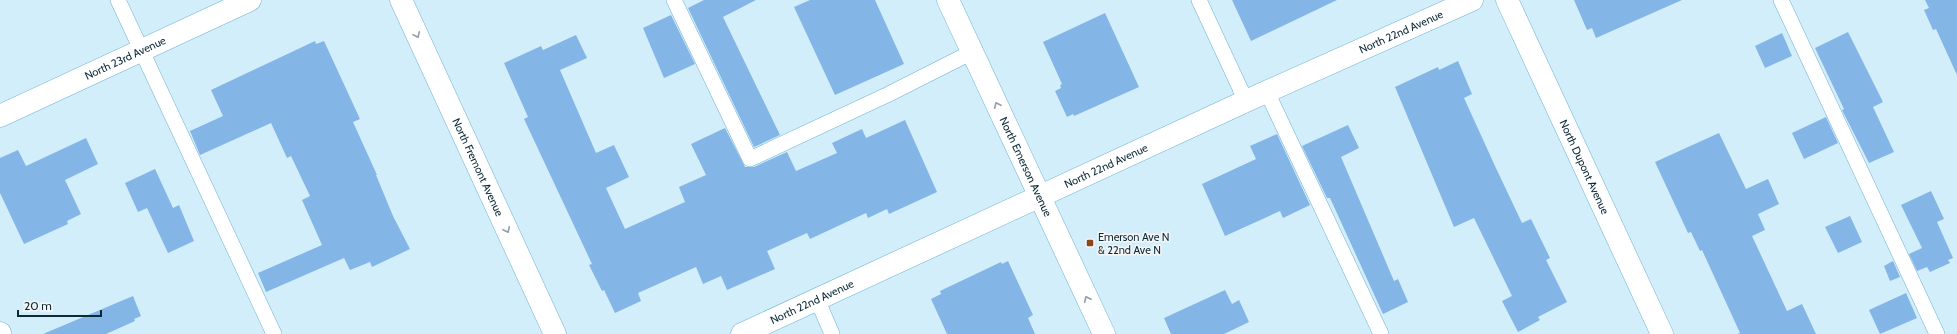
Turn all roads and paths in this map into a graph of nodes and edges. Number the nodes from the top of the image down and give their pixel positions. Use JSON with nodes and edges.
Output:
{"nodes":[{"id":1,"x":118,"y":0,"type":"edge"},
{"id":2,"x":250,"y":0,"type":"edge"},
{"id":3,"x":401,"y":0,"type":"edge"},
{"id":4,"x":674,"y":0,"type":"edge"},
{"id":5,"x":948,"y":0,"type":"edge"},
{"id":6,"x":1199,"y":0,"type":"edge"},
{"id":7,"x":1472,"y":0,"type":"edge"},
{"id":8,"x":1507,"y":0,"type":"edge"},
{"id":9,"x":1781,"y":0,"type":"edge"},
{"id":10,"x":141,"y":50,"type":"junction"},
{"id":11,"x":972,"y":52,"type":"junction"},
{"id":12,"x":1267,"y":92,"type":"junction"},
{"id":13,"x":1246,"y":101,"type":"junction"},
{"id":14,"x":0,"y":116,"type":"edge"},
{"id":15,"x":1039,"y":197,"type":"junction"},
{"id":16,"x":816,"y":299,"type":"junction"},
{"id":17,"x":274,"y":334,"type":"edge"},
{"id":18,"x":555,"y":334,"type":"edge"},
{"id":19,"x":742,"y":334,"type":"edge"},
{"id":20,"x":832,"y":334,"type":"edge"},
{"id":21,"x":1104,"y":334,"type":"edge"},
{"id":22,"x":1381,"y":334,"type":"edge"},
{"id":23,"x":1662,"y":334,"type":"edge"},
{"id":24,"x":1937,"y":334,"type":"edge"}],
"edges":[{"from":1,"to":10,"type":"lane"},
{"from":2,"to":10,"type":"street","name":"North 23rd Avenue"},
{"from":3,"to":18,"type":"street","name":"North Fremont Avenue","one_way":true},
{"from":4,"to":11,"type":"lane"},
{"from":5,"to":11,"type":"street","name":"North Emerson Avenue"},
{"from":6,"to":13,"type":"lane"},
{"from":7,"to":12,"type":"street","name":"North 22nd Avenue"},
{"from":8,"to":23,"type":"street","name":"North Dupont Avenue"},
{"from":9,"to":24,"type":"lane"},
{"from":10,"to":14,"type":"street","name":"North 23rd Avenue"},
{"from":10,"to":17,"type":"lane"},
{"from":15,"to":11,"type":"street","name":"North Emerson Avenue","one_way":true},
{"from":12,"to":13,"type":"street","name":"North 22nd Avenue"},
{"from":12,"to":22,"type":"lane"},
{"from":13,"to":15,"type":"street","name":"North 22nd Avenue"},
{"from":15,"to":16,"type":"street","name":"North 22nd Avenue"},
{"from":21,"to":15,"type":"street","name":"North Emerson Avenue","one_way":true},
{"from":16,"to":19,"type":"street","name":"North 22nd Avenue"},
{"from":16,"to":20,"type":"lane"}]}
